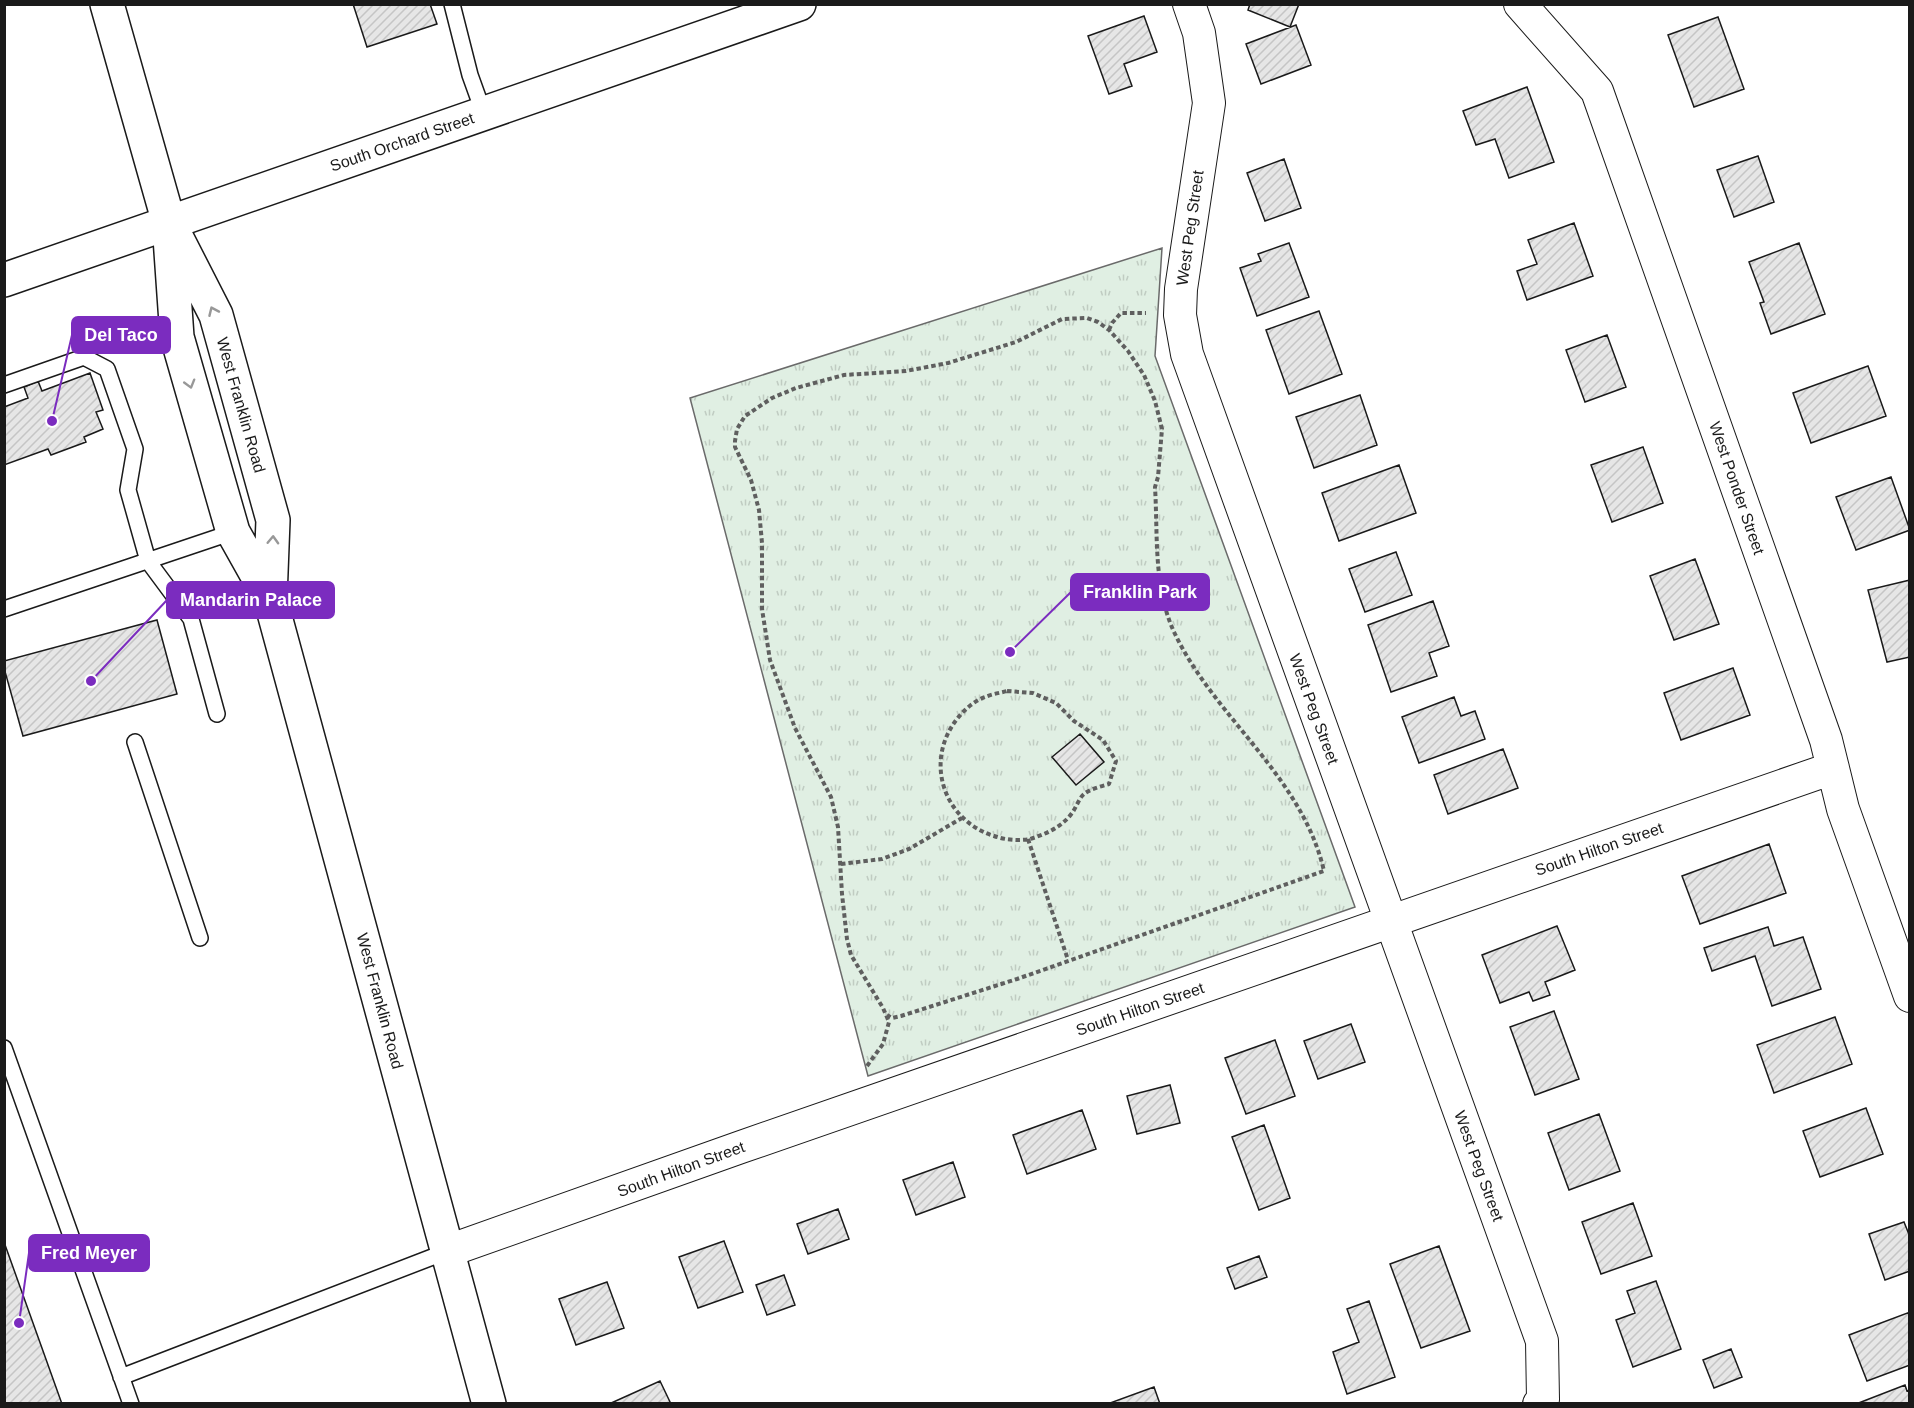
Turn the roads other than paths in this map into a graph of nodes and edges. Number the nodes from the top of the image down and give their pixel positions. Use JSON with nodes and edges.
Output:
{"nodes":[{"id":1,"x":107,"y":4,"type":"edge"},
{"id":2,"x":452,"y":4,"type":"edge"},
{"id":3,"x":799,"y":4,"type":"edge"},
{"id":4,"x":1189,"y":4,"type":"edge"},
{"id":5,"x":1520,"y":4,"type":"edge"},
{"id":6,"x":484,"y":114,"type":"junction"},
{"id":7,"x":169,"y":223,"type":"junction"},
{"id":8,"x":4,"y":280,"type":"edge"},
{"id":9,"x":4,"y":385,"type":"edge"},
{"id":10,"x":233,"y":532,"type":"junction"},
{"id":11,"x":148,"y":561,"type":"junction"},
{"id":12,"x":270,"y":598,"type":"junction"},
{"id":13,"x":4,"y":609,"type":"edge"},
{"id":14,"x":217,"y":714,"type":"dead end"},
{"id":15,"x":135,"y":742,"type":"dead end"},
{"id":16,"x":1833,"y":768,"type":"junction"},
{"id":17,"x":1391,"y":922,"type":"junction"},
{"id":18,"x":200,"y":938,"type":"dead end"},
{"id":19,"x":1910,"y":996,"type":"edge"},
{"id":20,"x":4,"y":1048,"type":"edge"},
{"id":21,"x":448,"y":1251,"type":"junction"},
{"id":22,"x":121,"y":1377,"type":"junction"},
{"id":23,"x":1541,"y":1402,"type":"edge"},
{"id":24,"x":131,"y":1404,"type":"edge"},
{"id":25,"x":489,"y":1404,"type":"edge"}],
"edges":[{"from":1,"to":7,"type":"street","name":"West Franklin Road"},
{"from":2,"to":6,"type":"lane"},
{"from":3,"to":6,"type":"street","name":"South Orchard Street"},
{"from":4,"to":17,"type":"street","name":"West Peg Street"},
{"from":5,"to":16,"type":"street","name":"West Ponder Street"},
{"from":6,"to":7,"type":"street","name":"South Orchard Street"},
{"from":7,"to":8,"type":"street","name":"South Orchard Street"},
{"from":7,"to":10,"type":"street","name":"West Franklin Road","one_way":true},
{"from":12,"to":7,"type":"street","name":"West Franklin Road","one_way":true},
{"from":9,"to":11,"type":"lane"},
{"from":10,"to":11,"type":"lane"},
{"from":10,"to":12,"type":"street","name":"West Franklin Road"},
{"from":11,"to":13,"type":"lane"},
{"from":11,"to":14,"type":"lane"},
{"from":12,"to":21,"type":"street","name":"West Franklin Road"},
{"from":15,"to":18,"type":"lane"},
{"from":16,"to":17,"type":"street","name":"South Hilton Street"},
{"from":16,"to":19,"type":"street","name":"West Ponder Street"},
{"from":17,"to":21,"type":"street","name":"South Hilton Street"},
{"from":17,"to":23,"type":"street","name":"West Peg Street"},
{"from":20,"to":22,"type":"lane"},
{"from":21,"to":22,"type":"lane"},
{"from":21,"to":25,"type":"street","name":"West Franklin Road"},
{"from":22,"to":24,"type":"lane"}]}
